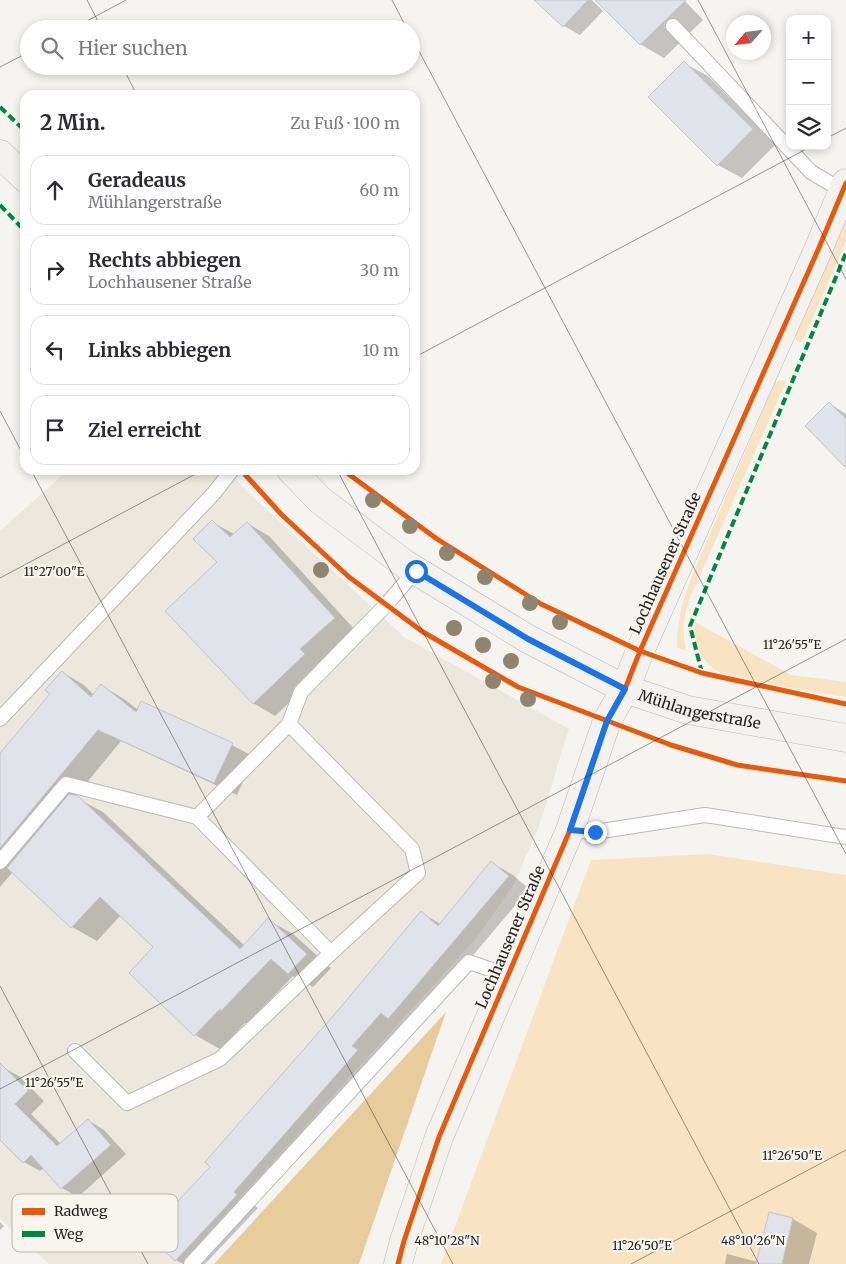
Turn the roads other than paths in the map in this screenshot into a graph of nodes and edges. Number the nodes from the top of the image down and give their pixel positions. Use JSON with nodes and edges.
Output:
{"nodes":[{"id":1,"x":673,"y":26,"type":"dead end"},
{"id":2,"x":0,"y":154,"type":"edge"},
{"id":3,"x":20,"y":173,"type":"edge"},
{"id":4,"x":844,"y":187,"type":"edge"},
{"id":5,"x":228,"y":475,"type":"edge"},
{"id":6,"x":296,"y":475,"type":"edge"},
{"id":7,"x":416,"y":571,"type":"junction"},
{"id":8,"x":625,"y":689,"type":"junction"},
{"id":9,"x":0,"y":719,"type":"edge"},
{"id":10,"x":289,"y":724,"type":"junction"},
{"id":11,"x":846,"y":738,"type":"edge"},
{"id":12,"x":197,"y":818,"type":"junction"},
{"id":13,"x":570,"y":830,"type":"junction"},
{"id":14,"x":846,"y":837,"type":"edge"},
{"id":15,"x":0,"y":862,"type":"edge"},
{"id":16,"x":331,"y":953,"type":"junction"},
{"id":17,"x":507,"y":975,"type":"junction"},
{"id":18,"x":75,"y":1051,"type":"dead end"},
{"id":19,"x":191,"y":1264,"type":"edge"},
{"id":20,"x":398,"y":1264,"type":"edge"}],
"edges":[{"from":1,"to":4,"type":"lane"},
{"from":2,"to":3,"type":"street"},
{"from":4,"to":8,"type":"street","name":"Lochhausener Straße"},
{"from":5,"to":9,"type":"lane"},
{"from":6,"to":7,"type":"street","name":"Mühlangerstraße"},
{"from":7,"to":8,"type":"street","name":"Mühlangerstraße"},
{"from":7,"to":10,"type":"lane"},
{"from":8,"to":11,"type":"street","name":"Mühlangerstraße"},
{"from":8,"to":13,"type":"street","name":"Lochhausener Straße"},
{"from":10,"to":12,"type":"lane"},
{"from":10,"to":16,"type":"lane"},
{"from":12,"to":15,"type":"lane"},
{"from":12,"to":16,"type":"lane"},
{"from":13,"to":14,"type":"lane"},
{"from":13,"to":17,"type":"street","name":"Lochhausener Straße"},
{"from":16,"to":18,"type":"lane"},
{"from":17,"to":19,"type":"lane"},
{"from":17,"to":20,"type":"street","name":"Lochhausener Straße"}]}
